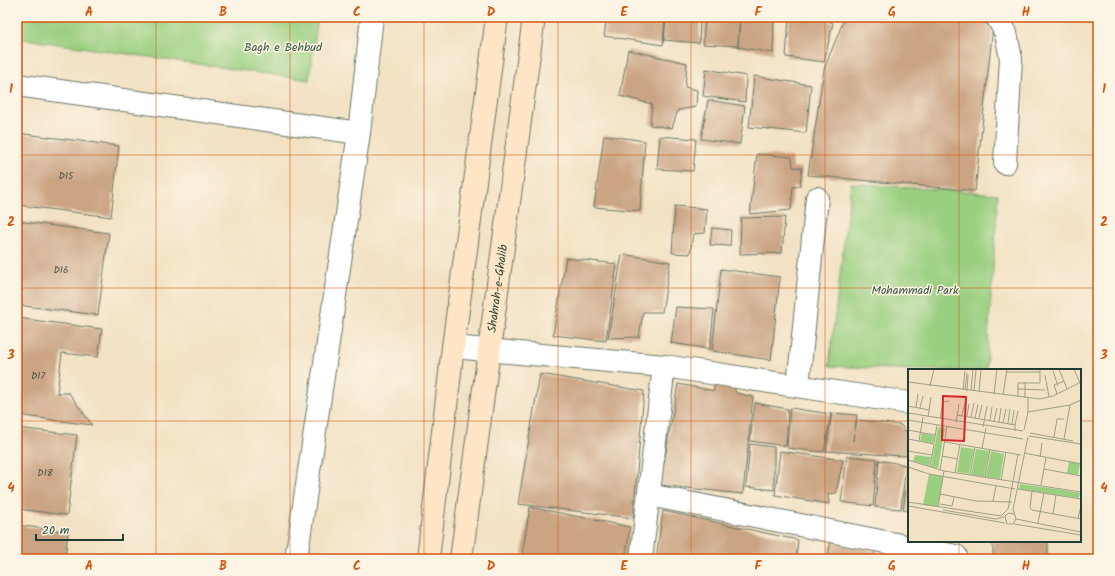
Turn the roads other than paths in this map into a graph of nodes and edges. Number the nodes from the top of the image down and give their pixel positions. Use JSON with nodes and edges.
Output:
{"nodes":[{"id":1,"x":372,"y":17,"type":"edge"},
{"id":2,"x":498,"y":17,"type":"edge"},
{"id":3,"x":534,"y":17,"type":"edge"},
{"id":4,"x":997,"y":17,"type":"edge"},
{"id":5,"x":17,"y":85,"type":"edge"},
{"id":6,"x":359,"y":133,"type":"junction"},
{"id":7,"x":1005,"y":163,"type":"dead end"},
{"id":8,"x":817,"y":198,"type":"dead end"},
{"id":9,"x":454,"y":347,"type":"junction"},
{"id":10,"x":489,"y":351,"type":"junction"},
{"id":11,"x":664,"y":366,"type":"junction"},
{"id":12,"x":798,"y":386,"type":"junction"},
{"id":13,"x":908,"y":403,"type":"edge"},
{"id":14,"x":649,"y":495,"type":"junction"},
{"id":15,"x":956,"y":556,"type":"dead end"},
{"id":16,"x":296,"y":559,"type":"edge"},
{"id":17,"x":428,"y":559,"type":"edge"},
{"id":18,"x":461,"y":559,"type":"edge"},
{"id":19,"x":641,"y":559,"type":"edge"}],
"edges":[{"from":1,"to":6,"type":"street"},
{"from":2,"to":9,"type":"main road"},
{"from":3,"to":10,"type":"main road","name":"Shahrah-e-Ghalib"},
{"from":4,"to":7,"type":"street"},
{"from":5,"to":6,"type":"street"},
{"from":6,"to":16,"type":"street"},
{"from":8,"to":12,"type":"street"},
{"from":9,"to":10,"type":"street"},
{"from":9,"to":17,"type":"main road"},
{"from":10,"to":11,"type":"street"},
{"from":10,"to":18,"type":"main road","name":"Shahrah-e-Ghalib"},
{"from":11,"to":12,"type":"street"},
{"from":11,"to":14,"type":"street"},
{"from":12,"to":13,"type":"street"},
{"from":14,"to":15,"type":"street"},
{"from":14,"to":19,"type":"street"}]}
